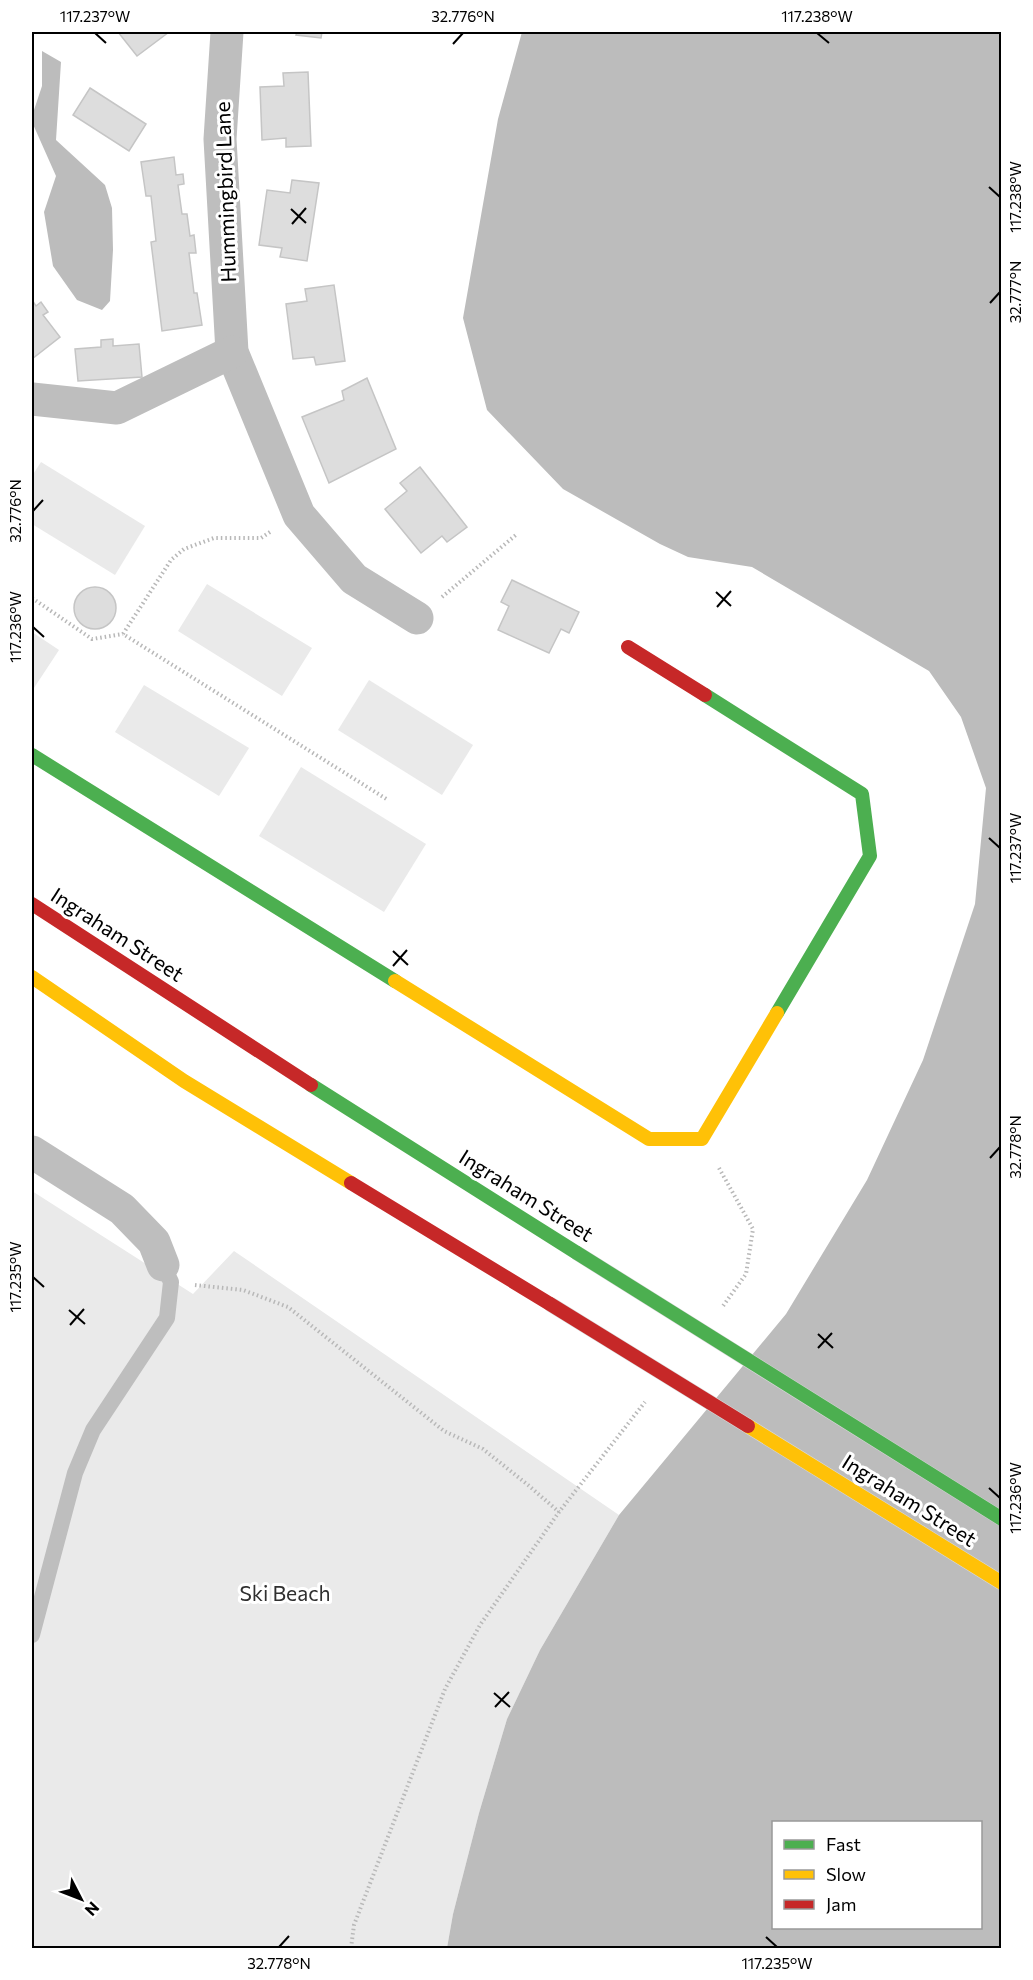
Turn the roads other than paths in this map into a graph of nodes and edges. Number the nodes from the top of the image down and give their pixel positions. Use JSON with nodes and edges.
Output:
{"nodes":[{"id":1,"x":227,"y":32,"type":"edge"},
{"id":2,"x":232,"y":352,"type":"junction"},
{"id":3,"x":32,"y":399,"type":"edge"},
{"id":4,"x":417,"y":618,"type":"road end"},
{"id":5,"x":628,"y":647,"type":"dead end"},
{"id":6,"x":32,"y":755,"type":"edge"},
{"id":7,"x":32,"y":904,"type":"edge"},
{"id":8,"x":32,"y":977,"type":"edge"},
{"id":9,"x":32,"y":1152,"type":"edge"},
{"id":10,"x":167,"y":1273,"type":"joint"},
{"id":11,"x":1002,"y":1519,"type":"edge"},
{"id":12,"x":1002,"y":1583,"type":"edge"},
{"id":13,"x":32,"y":1635,"type":"edge"}],
"edges":[{"from":1,"to":2,"type":"street","name":"Hummingbird Lane"},
{"from":2,"to":3,"type":"street"},
{"from":2,"to":4,"type":"street","name":"Hummingbird Lane"},
{"from":5,"to":6,"type":"main road"},
{"from":7,"to":11,"type":"main road","name":"Ingraham Street","bridge":true},
{"from":8,"to":12,"type":"main road","name":"Ingraham Street","bridge":true},
{"from":9,"to":10,"type":"street"},
{"from":10,"to":13,"type":"lane"}]}
